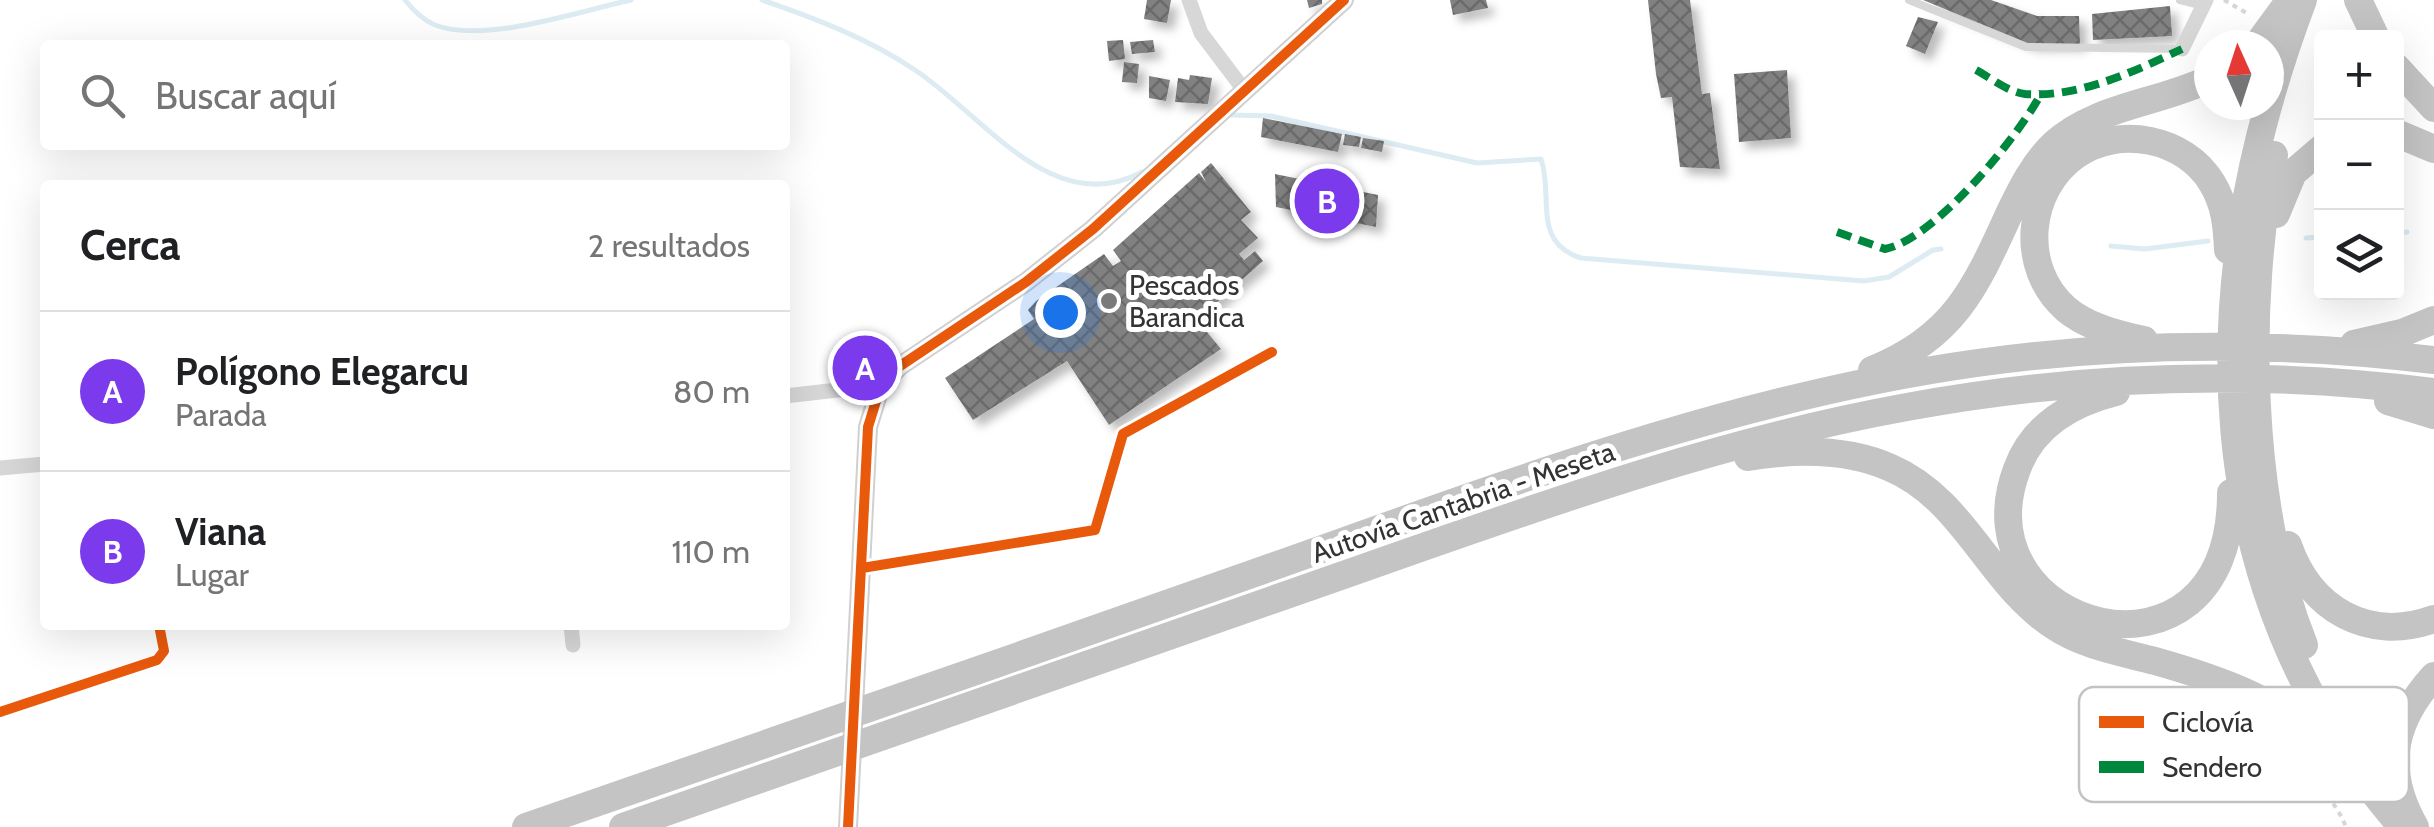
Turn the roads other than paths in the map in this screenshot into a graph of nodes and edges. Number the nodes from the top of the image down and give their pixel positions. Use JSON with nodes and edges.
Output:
{"nodes":[{"id":1,"x":1190,"y":0,"type":"edge"},
{"id":2,"x":1344,"y":0,"type":"edge"},
{"id":3,"x":1909,"y":0,"type":"edge"},
{"id":4,"x":2180,"y":0,"type":"edge"},
{"id":5,"x":2290,"y":0,"type":"edge"},
{"id":6,"x":2303,"y":0,"type":"edge"},
{"id":7,"x":2316,"y":0,"type":"edge"},
{"id":8,"x":2358,"y":0,"type":"edge"},
{"id":9,"x":2205,"y":3,"type":"edge"},
{"id":10,"x":2268,"y":30,"type":"edge"},
{"id":11,"x":2372,"y":30,"type":"edge"},
{"id":12,"x":2182,"y":48,"type":"joint"},
{"id":13,"x":2404,"y":76,"type":"edge"},
{"id":14,"x":2194,"y":84,"type":"edge"},
{"id":15,"x":1244,"y":90,"type":"junction"},
{"id":16,"x":2434,"y":108,"type":"edge"},
{"id":17,"x":2404,"y":137,"type":"edge"},
{"id":18,"x":2434,"y":149,"type":"edge"},
{"id":19,"x":2314,"y":154,"type":"edge"},
{"id":20,"x":2258,"y":318,"type":"junction"},
{"id":21,"x":2434,"y":320,"type":"edge"},
{"id":22,"x":2180,"y":348,"type":"junction"},
{"id":23,"x":2308,"y":350,"type":"junction"},
{"id":24,"x":1272,"y":352,"type":"dead end"},
{"id":25,"x":2434,"y":360,"type":"edge"},
{"id":26,"x":2230,"y":374,"type":"junction"},
{"id":27,"x":2181,"y":379,"type":"junction"},
{"id":28,"x":2308,"y":382,"type":"junction"},
{"id":29,"x":881,"y":385,"type":"junction"},
{"id":30,"x":2434,"y":392,"type":"edge"},
{"id":31,"x":790,"y":395,"type":"edge"},
{"id":32,"x":1760,"y":407,"type":"junction"},
{"id":33,"x":2434,"y":415,"type":"edge"},
{"id":34,"x":2262,"y":431,"type":"junction"},
{"id":35,"x":40,"y":464,"type":"edge"},
{"id":36,"x":0,"y":468,"type":"edge"},
{"id":37,"x":1643,"y":474,"type":"junction"},
{"id":38,"x":862,"y":568,"type":"junction"},
{"id":39,"x":2434,"y":619,"type":"edge"},
{"id":40,"x":160,"y":630,"type":"edge"},
{"id":41,"x":572,"y":630,"type":"edge"},
{"id":42,"x":572,"y":645,"type":"dead end"},
{"id":43,"x":2434,"y":676,"type":"edge"},
{"id":44,"x":2228,"y":687,"type":"edge"},
{"id":45,"x":2306,"y":687,"type":"edge"},
{"id":46,"x":2324,"y":687,"type":"edge"},
{"id":47,"x":2409,"y":708,"type":"edge"},
{"id":48,"x":0,"y":712,"type":"edge"},
{"id":49,"x":2382,"y":802,"type":"edge"},
{"id":50,"x":2396,"y":802,"type":"edge"},
{"id":51,"x":2403,"y":802,"type":"edge"},
{"id":52,"x":526,"y":827,"type":"edge"},
{"id":53,"x":623,"y":827,"type":"edge"},
{"id":54,"x":848,"y":827,"type":"edge"},
{"id":55,"x":2402,"y":827,"type":"edge"},
{"id":56,"x":2413,"y":827,"type":"edge"}],
"edges":[{"from":1,"to":15,"type":"street"},
{"from":2,"to":15,"type":"street"},
{"from":3,"to":12,"type":"lane"},
{"from":4,"to":9,"type":"lane"},
{"from":5,"to":10,"type":"highway"},
{"from":6,"to":26,"type":"highway"},
{"from":7,"to":20,"type":"highway"},
{"from":8,"to":11,"type":"highway"},
{"from":9,"to":12,"type":"street"},
{"from":13,"to":16,"type":"highway"},
{"from":14,"to":32,"type":"highway"},
{"from":15,"to":29,"type":"street"},
{"from":17,"to":18,"type":"highway"},
{"from":19,"to":20,"type":"highway"},
{"from":20,"to":34,"type":"highway"},
{"from":21,"to":23,"type":"highway"},
{"from":22,"to":23,"type":"highway","name":"Autovía Cantabria - Meseta"},
{"from":22,"to":26,"type":"highway"},
{"from":22,"to":32,"type":"highway","name":"Autovía Cantabria - Meseta"},
{"from":23,"to":25,"type":"highway","name":"Autovía Cantabria - Meseta"},
{"from":24,"to":38,"type":"street"},
{"from":26,"to":27,"type":"highway"},
{"from":26,"to":45,"type":"highway"},
{"from":27,"to":28,"type":"highway","name":"Autovía Cantabria - Meseta"},
{"from":27,"to":37,"type":"highway","name":"Autovía Cantabria - Meseta"},
{"from":28,"to":30,"type":"highway","name":"Autovía Cantabria - Meseta"},
{"from":28,"to":33,"type":"highway"},
{"from":29,"to":31,"type":"street"},
{"from":29,"to":38,"type":"street"},
{"from":32,"to":52,"type":"highway","name":"Autovía Cantabria - Meseta"},
{"from":34,"to":39,"type":"highway"},
{"from":34,"to":46,"type":"highway"},
{"from":35,"to":36,"type":"street"},
{"from":37,"to":44,"type":"highway"},
{"from":37,"to":53,"type":"highway","name":"Autovía Cantabria - Meseta"},
{"from":38,"to":54,"type":"street"},
{"from":40,"to":48,"type":"street"},
{"from":41,"to":42,"type":"street"},
{"from":43,"to":47,"type":"highway"},
{"from":49,"to":55,"type":"highway"},
{"from":50,"to":56,"type":"highway"},
{"from":51,"to":56,"type":"highway"}]}
